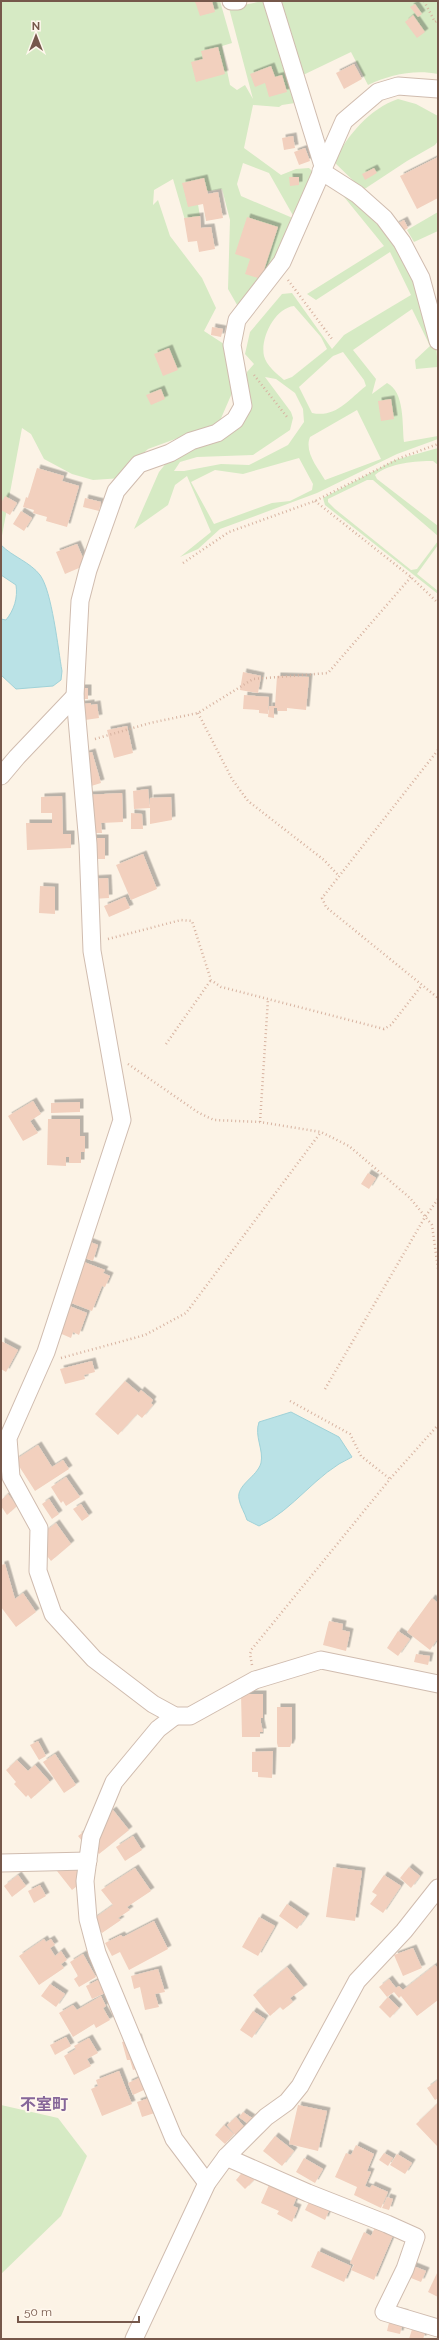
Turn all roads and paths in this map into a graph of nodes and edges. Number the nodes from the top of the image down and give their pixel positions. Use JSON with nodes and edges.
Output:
{"nodes":[{"id":1,"x":231,"y":1,"type":"edge"},
{"id":2,"x":238,"y":1,"type":"edge"},
{"id":3,"x":272,"y":1,"type":"edge"},
{"id":4,"x":424,"y":1,"type":"edge"},
{"id":5,"x":438,"y":20,"type":"edge"},
{"id":6,"x":438,"y":89,"type":"edge"},
{"id":7,"x":322,"y":169,"type":"junction"},
{"id":8,"x":278,"y":267,"type":"junction"},
{"id":9,"x":332,"y":339,"type":"dead end"},
{"id":10,"x":438,"y":341,"type":"edge"},
{"id":11,"x":251,"y":370,"type":"dead end"},
{"id":12,"x":287,"y":417,"type":"dead end"},
{"id":13,"x":438,"y":444,"type":"edge"},
{"id":14,"x":316,"y":501,"type":"junction"},
{"id":15,"x":183,"y":563,"type":"dead end"},
{"id":16,"x":411,"y":577,"type":"junction"},
{"id":17,"x":438,"y":603,"type":"edge"},
{"id":18,"x":75,"y":696,"type":"junction"},
{"id":19,"x":198,"y":713,"type":"junction"},
{"id":20,"x":79,"y":744,"type":"junction"},
{"id":21,"x":438,"y":750,"type":"edge"},
{"id":22,"x":1,"y":776,"type":"edge"},
{"id":23,"x":340,"y":876,"type":"junction"},
{"id":24,"x":92,"y":943,"type":"junction"},
{"id":25,"x":211,"y":980,"type":"junction"},
{"id":26,"x":422,"y":985,"type":"junction"},
{"id":27,"x":438,"y":998,"type":"edge"},
{"id":28,"x":268,"y":999,"type":"junction"},
{"id":29,"x":166,"y":1044,"type":"dead end"},
{"id":30,"x":110,"y":1051,"type":"junction"},
{"id":31,"x":260,"y":1122,"type":"junction"},
{"id":32,"x":321,"y":1132,"type":"junction"},
{"id":33,"x":438,"y":1199,"type":"edge"},
{"id":34,"x":425,"y":1217,"type":"junction"},
{"id":35,"x":438,"y":1269,"type":"edge"},
{"id":36,"x":41,"y":1363,"type":"junction"},
{"id":37,"x":325,"y":1389,"type":"dead end"},
{"id":38,"x":290,"y":1401,"type":"dead end"},
{"id":39,"x":438,"y":1425,"type":"edge"},
{"id":40,"x":390,"y":1479,"type":"junction"},
{"id":41,"x":255,"y":1680,"type":"junction"},
{"id":42,"x":438,"y":1684,"type":"edge"},
{"id":43,"x":175,"y":1716,"type":"junction"},
{"id":44,"x":88,"y":1861,"type":"junction"},
{"id":45,"x":1,"y":1863,"type":"edge"},
{"id":46,"x":438,"y":1888,"type":"edge"},
{"id":47,"x":226,"y":2157,"type":"junction"},
{"id":48,"x":206,"y":2183,"type":"junction"},
{"id":49,"x":438,"y":2328,"type":"edge"},
{"id":50,"x":134,"y":2339,"type":"edge"}],
"edges":[{"from":1,"to":2,"type":"street"},
{"from":3,"to":7,"type":"street"},
{"from":4,"to":5,"type":"path"},
{"from":6,"to":7,"type":"street"},
{"from":7,"to":8,"type":"street"},
{"from":7,"to":10,"type":"street"},
{"from":8,"to":9,"type":"path"},
{"from":8,"to":18,"type":"street"},
{"from":11,"to":12,"type":"path"},
{"from":13,"to":14,"type":"path"},
{"from":14,"to":15,"type":"path"},
{"from":14,"to":16,"type":"path"},
{"from":16,"to":17,"type":"path"},
{"from":16,"to":19,"type":"path"},
{"from":18,"to":20,"type":"street"},
{"from":18,"to":22,"type":"street"},
{"from":19,"to":20,"type":"path"},
{"from":19,"to":23,"type":"path"},
{"from":20,"to":24,"type":"street"},
{"from":21,"to":23,"type":"path"},
{"from":23,"to":26,"type":"path"},
{"from":24,"to":25,"type":"path"},
{"from":24,"to":30,"type":"street"},
{"from":25,"to":28,"type":"path"},
{"from":25,"to":29,"type":"path"},
{"from":26,"to":27,"type":"path"},
{"from":26,"to":28,"type":"path"},
{"from":28,"to":31,"type":"path"},
{"from":30,"to":31,"type":"path"},
{"from":30,"to":36,"type":"street"},
{"from":31,"to":32,"type":"path"},
{"from":32,"to":34,"type":"path"},
{"from":32,"to":36,"type":"path"},
{"from":33,"to":34,"type":"path"},
{"from":34,"to":35,"type":"path"},
{"from":34,"to":37,"type":"path"},
{"from":36,"to":43,"type":"street"},
{"from":38,"to":40,"type":"path"},
{"from":39,"to":40,"type":"path"},
{"from":40,"to":41,"type":"path"},
{"from":41,"to":42,"type":"street"},
{"from":41,"to":43,"type":"street"},
{"from":43,"to":44,"type":"street"},
{"from":44,"to":45,"type":"street"},
{"from":44,"to":48,"type":"street"},
{"from":46,"to":47,"type":"street"},
{"from":47,"to":48,"type":"street"},
{"from":47,"to":49,"type":"street"},
{"from":48,"to":50,"type":"street"}]}
